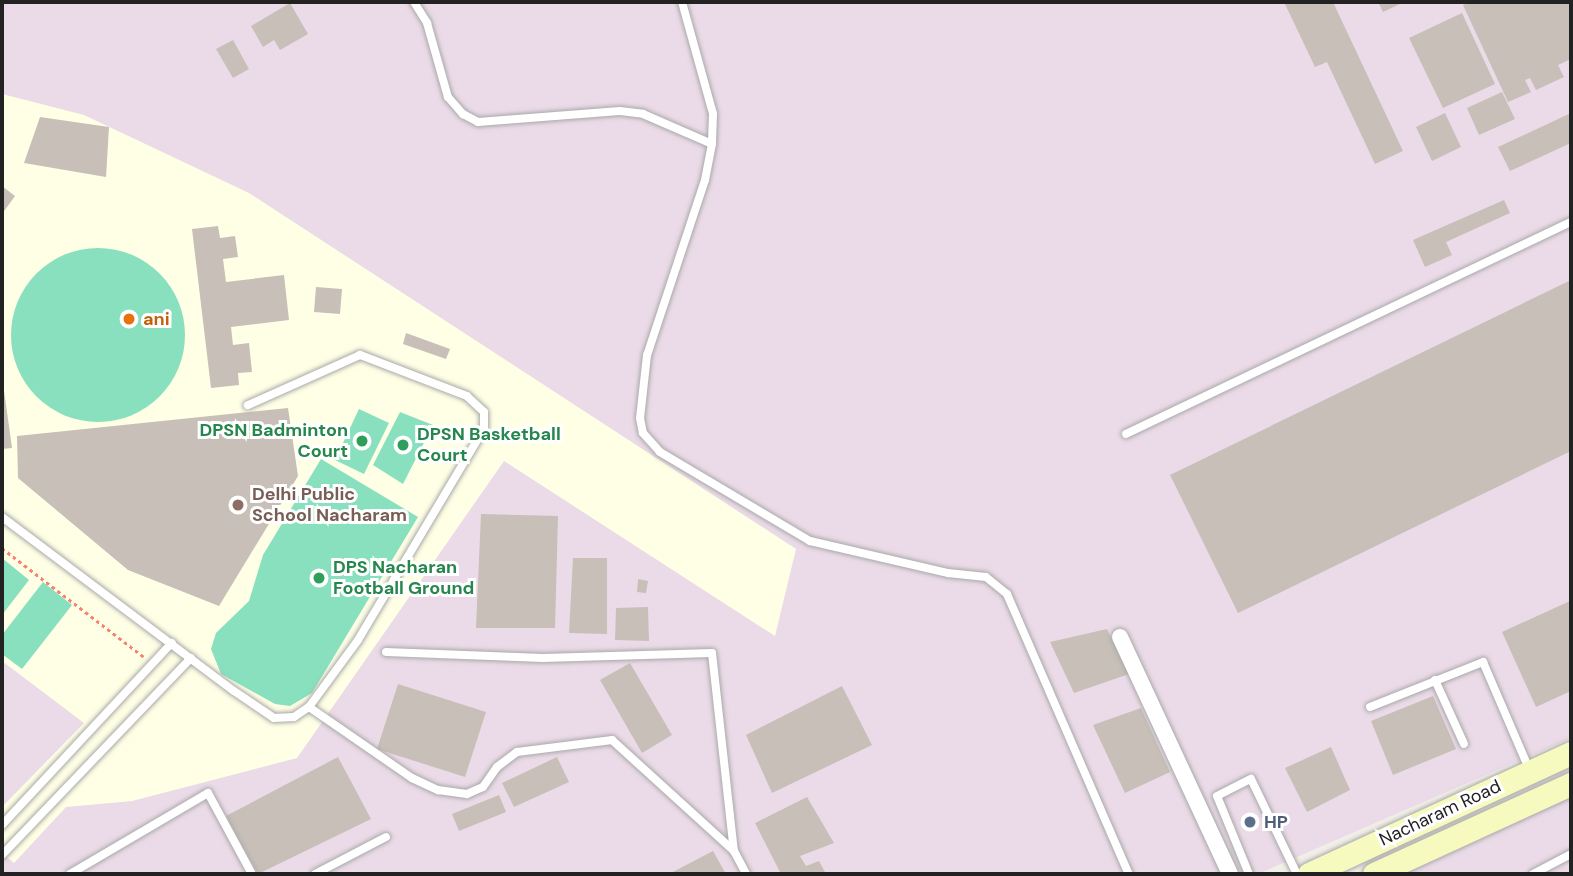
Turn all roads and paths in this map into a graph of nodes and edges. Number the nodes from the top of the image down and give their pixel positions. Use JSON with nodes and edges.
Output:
{"nodes":[{"id":1,"x":414,"y":2,"type":"edge"},
{"id":2,"x":682,"y":2,"type":"edge"},
{"id":3,"x":712,"y":144,"type":"junction"},
{"id":4,"x":1571,"y":222,"type":"edge"},
{"id":5,"x":248,"y":405,"type":"dead end"},
{"id":6,"x":1126,"y":434,"type":"dead end"},
{"id":7,"x":2,"y":517,"type":"edge"},
{"id":8,"x":2,"y":548,"type":"edge"},
{"id":9,"x":1120,"y":637,"type":"dead end"},
{"id":10,"x":172,"y":643,"type":"junction"},
{"id":11,"x":386,"y":652,"type":"dead end"},
{"id":12,"x":191,"y":658,"type":"junction"},
{"id":13,"x":153,"y":664,"type":"junction"},
{"id":14,"x":1435,"y":680,"type":"junction"},
{"id":15,"x":309,"y":706,"type":"junction"},
{"id":16,"x":1370,"y":707,"type":"dead end"},
{"id":17,"x":1464,"y":744,"type":"dead end"},
{"id":18,"x":1571,"y":753,"type":"edge"},
{"id":19,"x":1530,"y":772,"type":"junction"},
{"id":20,"x":1571,"y":785,"type":"edge"},
{"id":21,"x":2,"y":825,"type":"edge"},
{"id":22,"x":386,"y":837,"type":"dead end"},
{"id":23,"x":734,"y":851,"type":"junction"},
{"id":24,"x":1571,"y":854,"type":"edge"},
{"id":25,"x":2,"y":855,"type":"edge"},
{"id":26,"x":70,"y":874,"type":"edge"},
{"id":27,"x":252,"y":874,"type":"edge"},
{"id":28,"x":315,"y":874,"type":"edge"},
{"id":29,"x":746,"y":874,"type":"edge"},
{"id":30,"x":1129,"y":874,"type":"edge"},
{"id":31,"x":1230,"y":874,"type":"edge"},
{"id":32,"x":1249,"y":874,"type":"edge"},
{"id":33,"x":1297,"y":874,"type":"edge"},
{"id":34,"x":1309,"y":874,"type":"edge"},
{"id":35,"x":1374,"y":874,"type":"edge"},
{"id":36,"x":1533,"y":874,"type":"edge"}],
"edges":[{"from":1,"to":3,"type":"lane"},
{"from":2,"to":3,"type":"lane"},
{"from":3,"to":30,"type":"lane"},
{"from":4,"to":6,"type":"lane"},
{"from":5,"to":15,"type":"lane"},
{"from":7,"to":10,"type":"lane"},
{"from":8,"to":13,"type":"path"},
{"from":9,"to":31,"type":"street"},
{"from":10,"to":12,"type":"lane"},
{"from":10,"to":13,"type":"lane"},
{"from":11,"to":23,"type":"lane"},
{"from":12,"to":15,"type":"lane"},
{"from":12,"to":25,"type":"lane"},
{"from":13,"to":21,"type":"lane"},
{"from":14,"to":16,"type":"lane"},
{"from":14,"to":17,"type":"lane"},
{"from":14,"to":19,"type":"lane"},
{"from":15,"to":23,"type":"lane"},
{"from":18,"to":19,"type":"main road","name":"Nacharam Road"},
{"from":19,"to":34,"type":"main road","name":"Nacharam Road"},
{"from":20,"to":35,"type":"main road","name":"Nacharam Road"},
{"from":22,"to":28,"type":"lane"},
{"from":23,"to":29,"type":"lane"},
{"from":24,"to":36,"type":"lane"},
{"from":26,"to":27,"type":"lane"},
{"from":32,"to":33,"type":"lane"}]}
